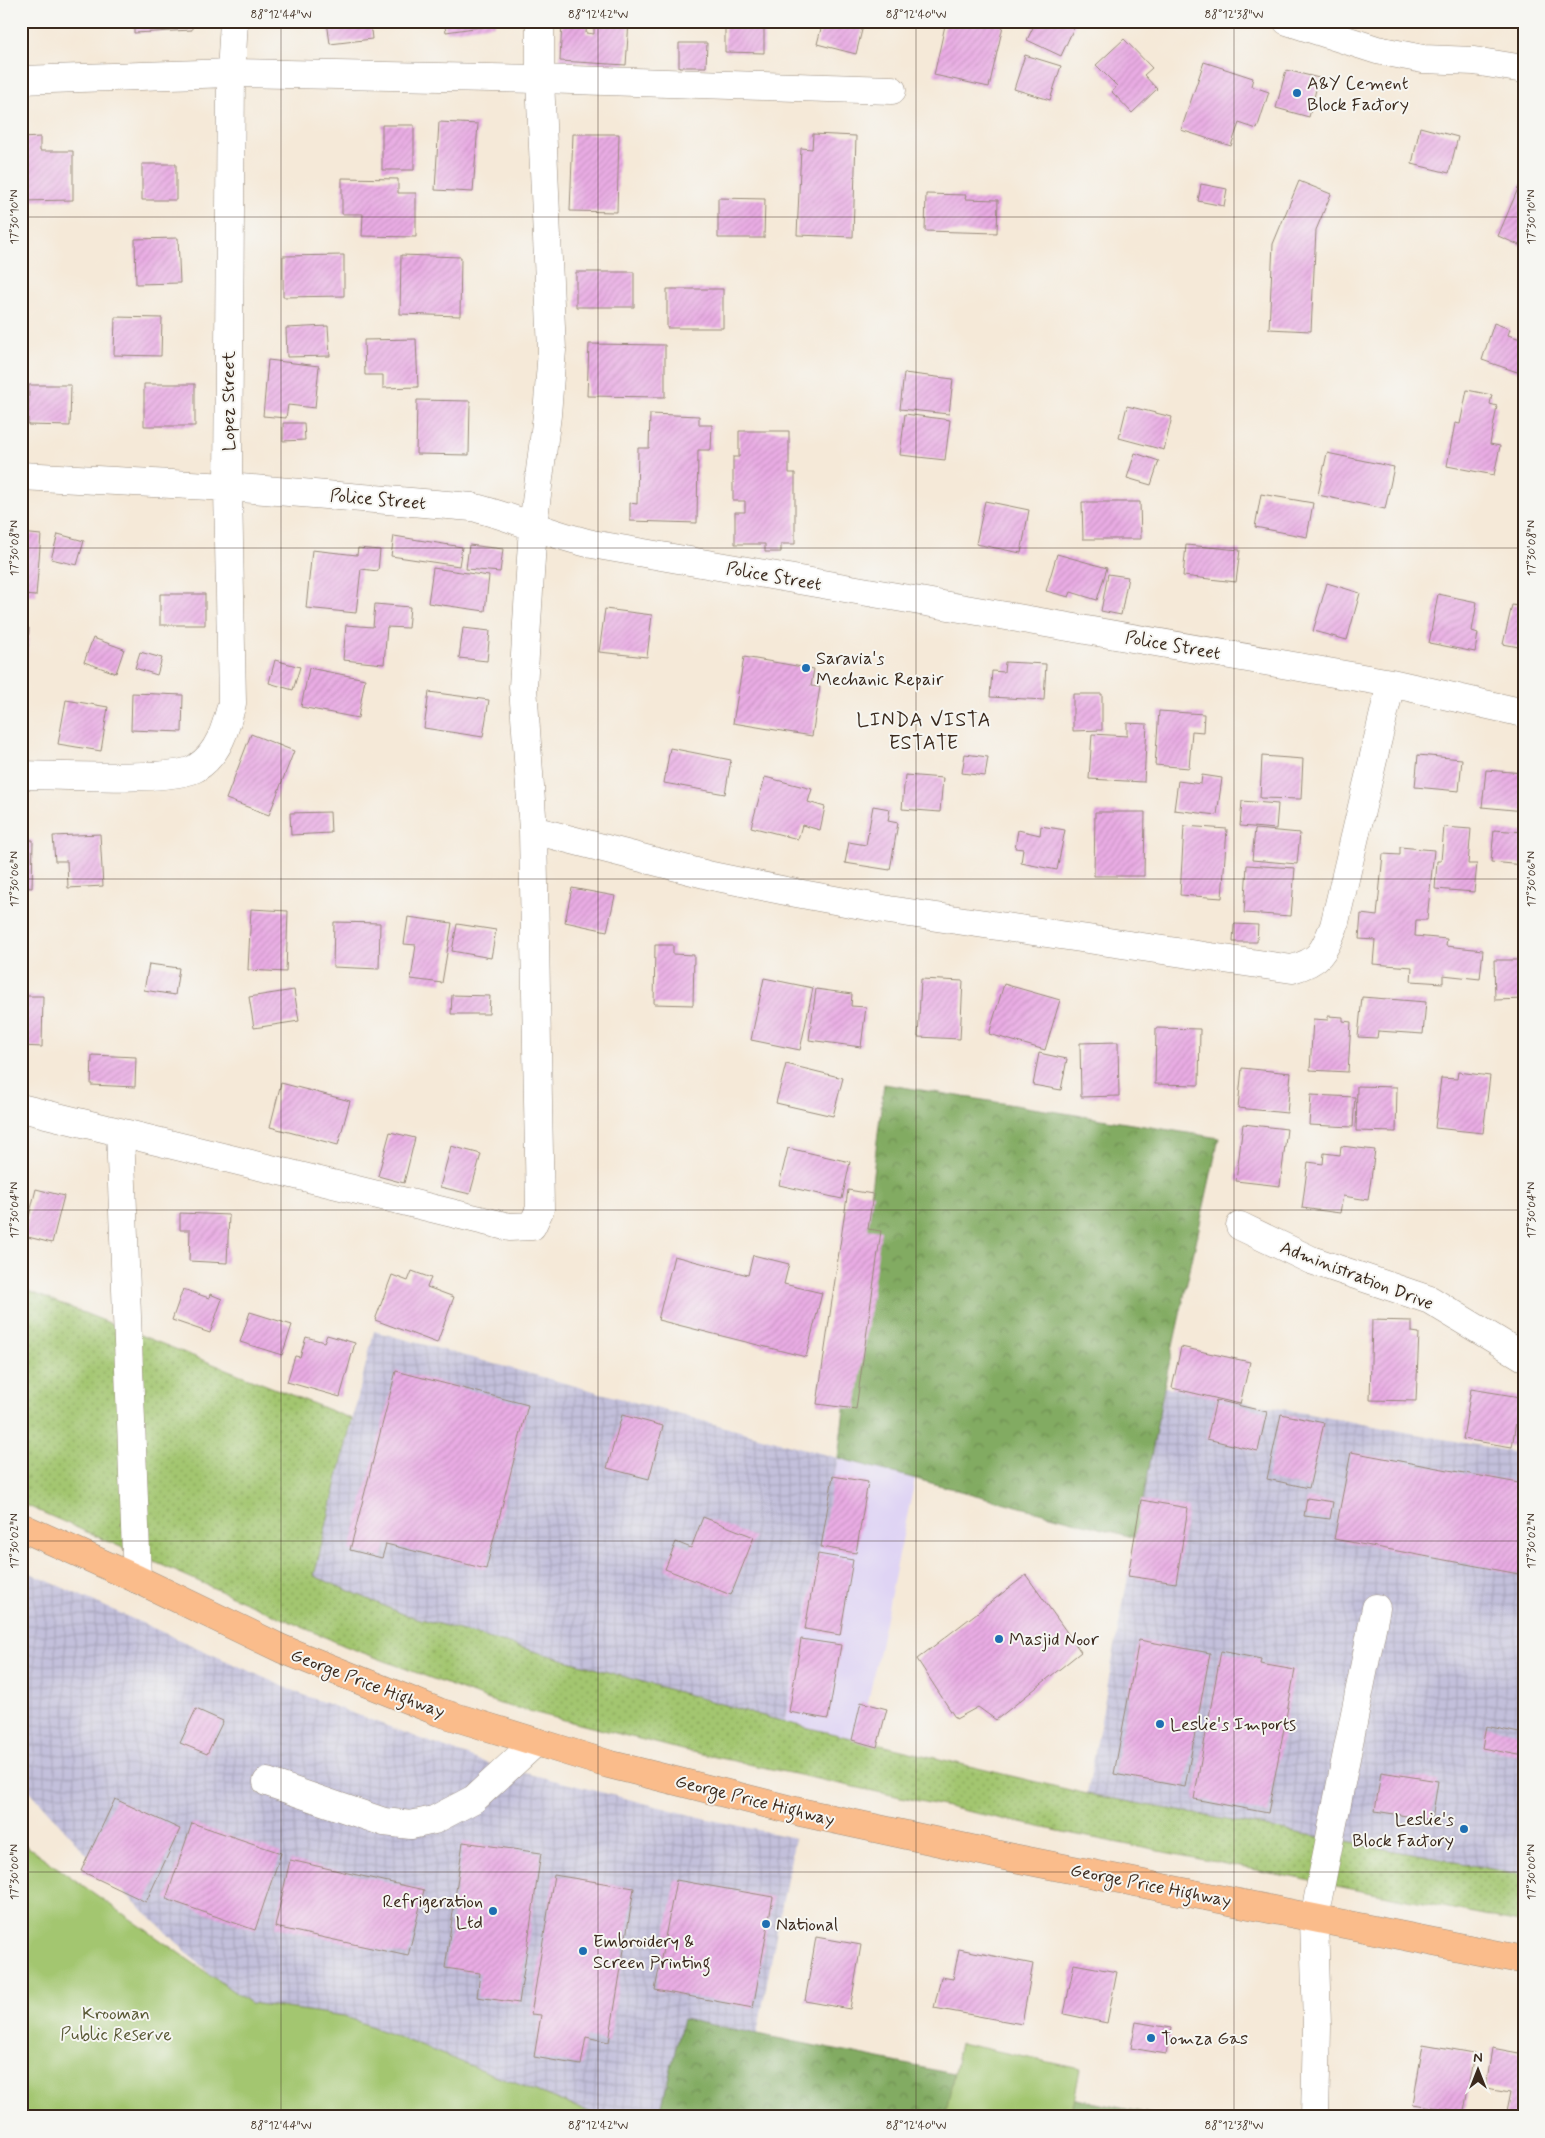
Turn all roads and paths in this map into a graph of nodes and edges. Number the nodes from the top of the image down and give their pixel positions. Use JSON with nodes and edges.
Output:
{"nodes":[{"id":1,"x":234,"y":21,"type":"edge"},
{"id":2,"x":540,"y":21,"type":"edge"},
{"id":3,"x":1287,"y":21,"type":"edge"},
{"id":4,"x":1524,"y":69,"type":"edge"},
{"id":5,"x":231,"y":72,"type":"junction"},
{"id":6,"x":540,"y":79,"type":"junction"},
{"id":7,"x":21,"y":80,"type":"edge"},
{"id":8,"x":892,"y":90,"type":"dead end"},
{"id":9,"x":21,"y":476,"type":"edge"},
{"id":10,"x":228,"y":487,"type":"junction"},
{"id":11,"x":532,"y":526,"type":"junction"},
{"id":12,"x":1391,"y":683,"type":"junction"},
{"id":13,"x":1524,"y":713,"type":"edge"},
{"id":14,"x":21,"y":775,"type":"edge"},
{"id":15,"x":532,"y":830,"type":"junction"},
{"id":16,"x":21,"y":1108,"type":"edge"},
{"id":17,"x":120,"y":1132,"type":"junction"},
{"id":18,"x":1240,"y":1226,"type":"dead end"},
{"id":19,"x":1524,"y":1357,"type":"edge"},
{"id":20,"x":21,"y":1527,"type":"edge"},
{"id":21,"x":138,"y":1579,"type":"junction"},
{"id":22,"x":1376,"y":1608,"type":"dead end"},
{"id":23,"x":536,"y":1742,"type":"junction"},
{"id":24,"x":267,"y":1782,"type":"dead end"},
{"id":25,"x":1314,"y":1918,"type":"junction"},
{"id":26,"x":1524,"y":1960,"type":"edge"},
{"id":27,"x":1315,"y":2117,"type":"edge"}],
"edges":[{"from":1,"to":5,"type":"street","name":"Lopez Street"},
{"from":2,"to":6,"type":"street"},
{"from":3,"to":4,"type":"street"},
{"from":5,"to":6,"type":"street"},
{"from":5,"to":7,"type":"street"},
{"from":5,"to":10,"type":"street","name":"Lopez Street"},
{"from":6,"to":8,"type":"street"},
{"from":6,"to":11,"type":"street"},
{"from":9,"to":10,"type":"street","name":"Police Street"},
{"from":10,"to":11,"type":"street","name":"Police Street"},
{"from":10,"to":14,"type":"street","name":"Lopez Street"},
{"from":11,"to":12,"type":"street","name":"Police Street"},
{"from":11,"to":15,"type":"street"},
{"from":12,"to":13,"type":"street","name":"Police Street"},
{"from":12,"to":15,"type":"street"},
{"from":15,"to":17,"type":"street"},
{"from":16,"to":17,"type":"street"},
{"from":17,"to":21,"type":"street"},
{"from":18,"to":19,"type":"street","name":"Administration Drive"},
{"from":20,"to":21,"type":"main road","name":"George Price Highway"},
{"from":21,"to":23,"type":"main road","name":"George Price Highway"},
{"from":22,"to":25,"type":"street"},
{"from":23,"to":24,"type":"street"},
{"from":23,"to":25,"type":"main road","name":"George Price Highway"},
{"from":25,"to":26,"type":"main road","name":"George Price Highway"},
{"from":25,"to":27,"type":"street"}]}
